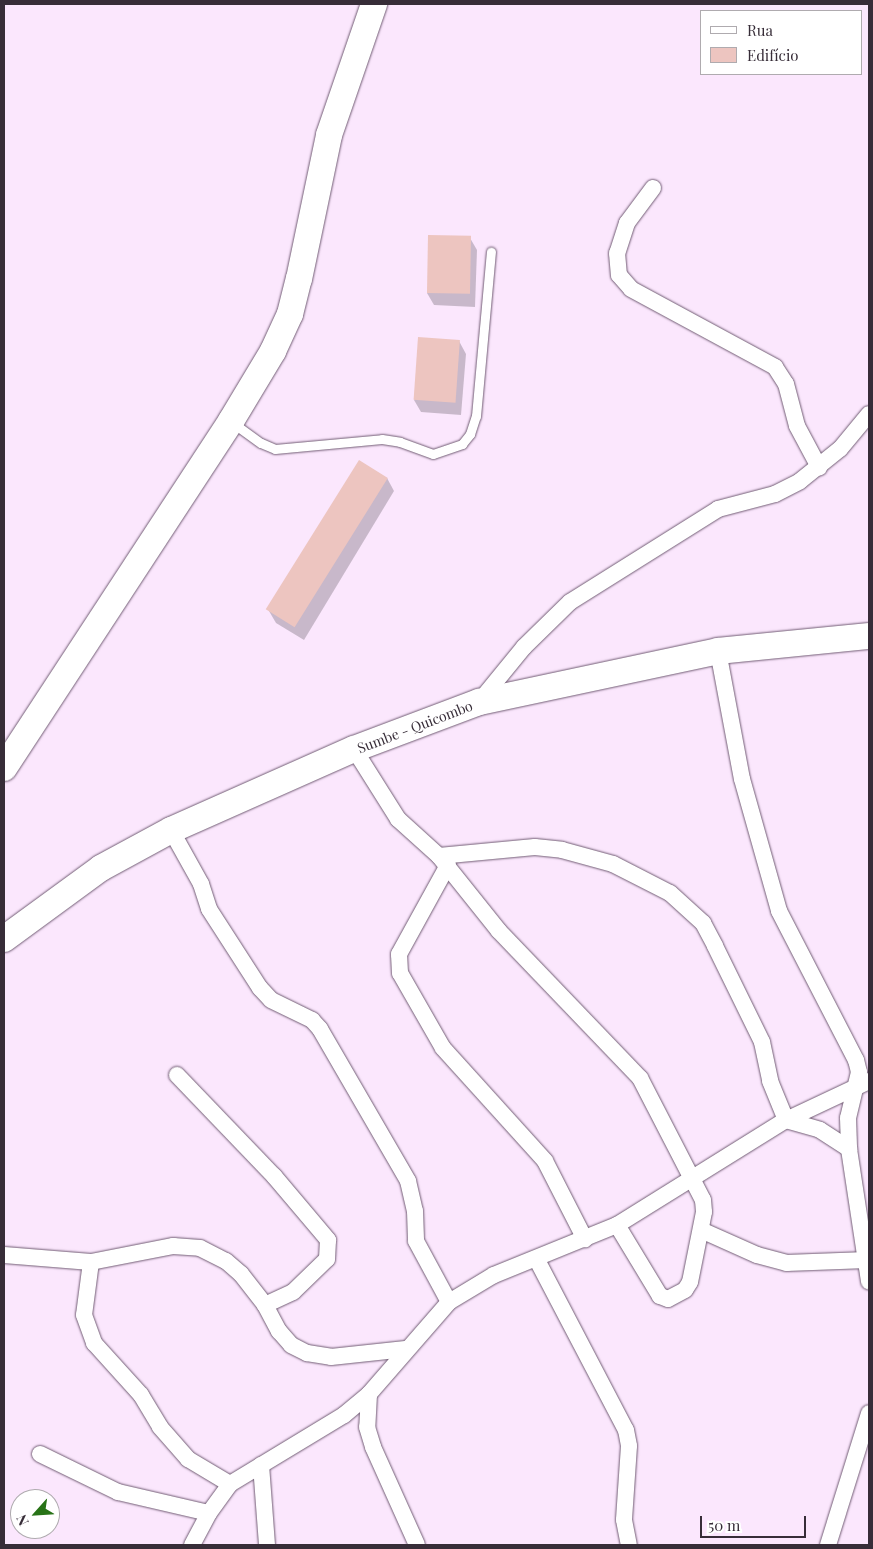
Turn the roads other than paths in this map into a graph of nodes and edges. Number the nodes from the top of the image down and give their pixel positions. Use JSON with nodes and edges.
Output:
{"nodes":[{"id":1,"x":374,"y":4,"type":"edge"},
{"id":2,"x":653,"y":188,"type":"dead end"},
{"id":3,"x":491,"y":252,"type":"dead end"},
{"id":4,"x":869,"y":414,"type":"edge"},
{"id":5,"x":231,"y":421,"type":"junction"},
{"id":6,"x":819,"y":467,"type":"junction"},
{"id":7,"x":869,"y":636,"type":"edge"},
{"id":8,"x":718,"y":651,"type":"junction"},
{"id":9,"x":479,"y":702,"type":"junction"},
{"id":10,"x":354,"y":749,"type":"junction"},
{"id":11,"x":4,"y":768,"type":"edge"},
{"id":12,"x":170,"y":830,"type":"junction"},
{"id":13,"x":443,"y":861,"type":"junction"},
{"id":14,"x":4,"y":939,"type":"edge"},
{"id":15,"x":177,"y":1075,"type":"dead end"},
{"id":16,"x":866,"y":1084,"type":"edge"},
{"id":17,"x":786,"y":1120,"type":"junction"},
{"id":18,"x":849,"y":1149,"type":"junction"},
{"id":19,"x":692,"y":1178,"type":"junction"},
{"id":20,"x":617,"y":1225,"type":"junction"},
{"id":21,"x":701,"y":1230,"type":"junction"},
{"id":22,"x":585,"y":1239,"type":"junction"},
{"id":23,"x":4,"y":1256,"type":"edge"},
{"id":24,"x":537,"y":1260,"type":"junction"},
{"id":25,"x":866,"y":1260,"type":"junction"},
{"id":26,"x":90,"y":1262,"type":"junction"},
{"id":27,"x":869,"y":1281,"type":"edge"},
{"id":28,"x":449,"y":1302,"type":"junction"},
{"id":29,"x":265,"y":1305,"type":"junction"},
{"id":30,"x":406,"y":1349,"type":"junction"},
{"id":31,"x":369,"y":1394,"type":"junction"},
{"id":32,"x":869,"y":1413,"type":"edge"},
{"id":33,"x":40,"y":1454,"type":"dead end"},
{"id":34,"x":261,"y":1465,"type":"junction"},
{"id":35,"x":230,"y":1484,"type":"junction"},
{"id":36,"x":208,"y":1513,"type":"junction"},
{"id":37,"x":192,"y":1545,"type":"edge"},
{"id":38,"x":266,"y":1545,"type":"edge"},
{"id":39,"x":417,"y":1545,"type":"edge"},
{"id":40,"x":629,"y":1545,"type":"edge"},
{"id":41,"x":828,"y":1545,"type":"edge"}],
"edges":[{"from":1,"to":5,"type":"main road"},
{"from":2,"to":6,"type":"street"},
{"from":3,"to":5,"type":"lane"},
{"from":4,"to":6,"type":"street"},
{"from":5,"to":11,"type":"main road"},
{"from":6,"to":9,"type":"street"},
{"from":7,"to":8,"type":"main road","name":"Sumbe - Quicombo"},
{"from":8,"to":9,"type":"main road","name":"Sumbe - Quicombo"},
{"from":8,"to":16,"type":"street"},
{"from":9,"to":10,"type":"main road","name":"Sumbe - Quicombo"},
{"from":10,"to":12,"type":"main road","name":"Sumbe - Quicombo"},
{"from":10,"to":13,"type":"street"},
{"from":12,"to":14,"type":"main road","name":"Sumbe - Quicombo"},
{"from":12,"to":28,"type":"street"},
{"from":13,"to":17,"type":"street"},
{"from":13,"to":19,"type":"street"},
{"from":13,"to":22,"type":"street"},
{"from":15,"to":29,"type":"street"},
{"from":16,"to":17,"type":"street"},
{"from":16,"to":18,"type":"street"},
{"from":17,"to":18,"type":"street"},
{"from":17,"to":19,"type":"street"},
{"from":18,"to":25,"type":"street"},
{"from":19,"to":20,"type":"street"},
{"from":19,"to":21,"type":"street"},
{"from":20,"to":21,"type":"street"},
{"from":20,"to":22,"type":"street"},
{"from":21,"to":25,"type":"street"},
{"from":22,"to":24,"type":"street"},
{"from":23,"to":26,"type":"street"},
{"from":24,"to":28,"type":"street"},
{"from":24,"to":40,"type":"street"},
{"from":25,"to":27,"type":"street"},
{"from":26,"to":29,"type":"street"},
{"from":26,"to":35,"type":"street"},
{"from":28,"to":30,"type":"street"},
{"from":29,"to":30,"type":"street"},
{"from":30,"to":31,"type":"street"},
{"from":31,"to":34,"type":"street"},
{"from":31,"to":39,"type":"street"},
{"from":32,"to":41,"type":"street"},
{"from":33,"to":36,"type":"street"},
{"from":34,"to":35,"type":"street"},
{"from":34,"to":38,"type":"street"},
{"from":35,"to":36,"type":"street"},
{"from":36,"to":37,"type":"street"}]}
